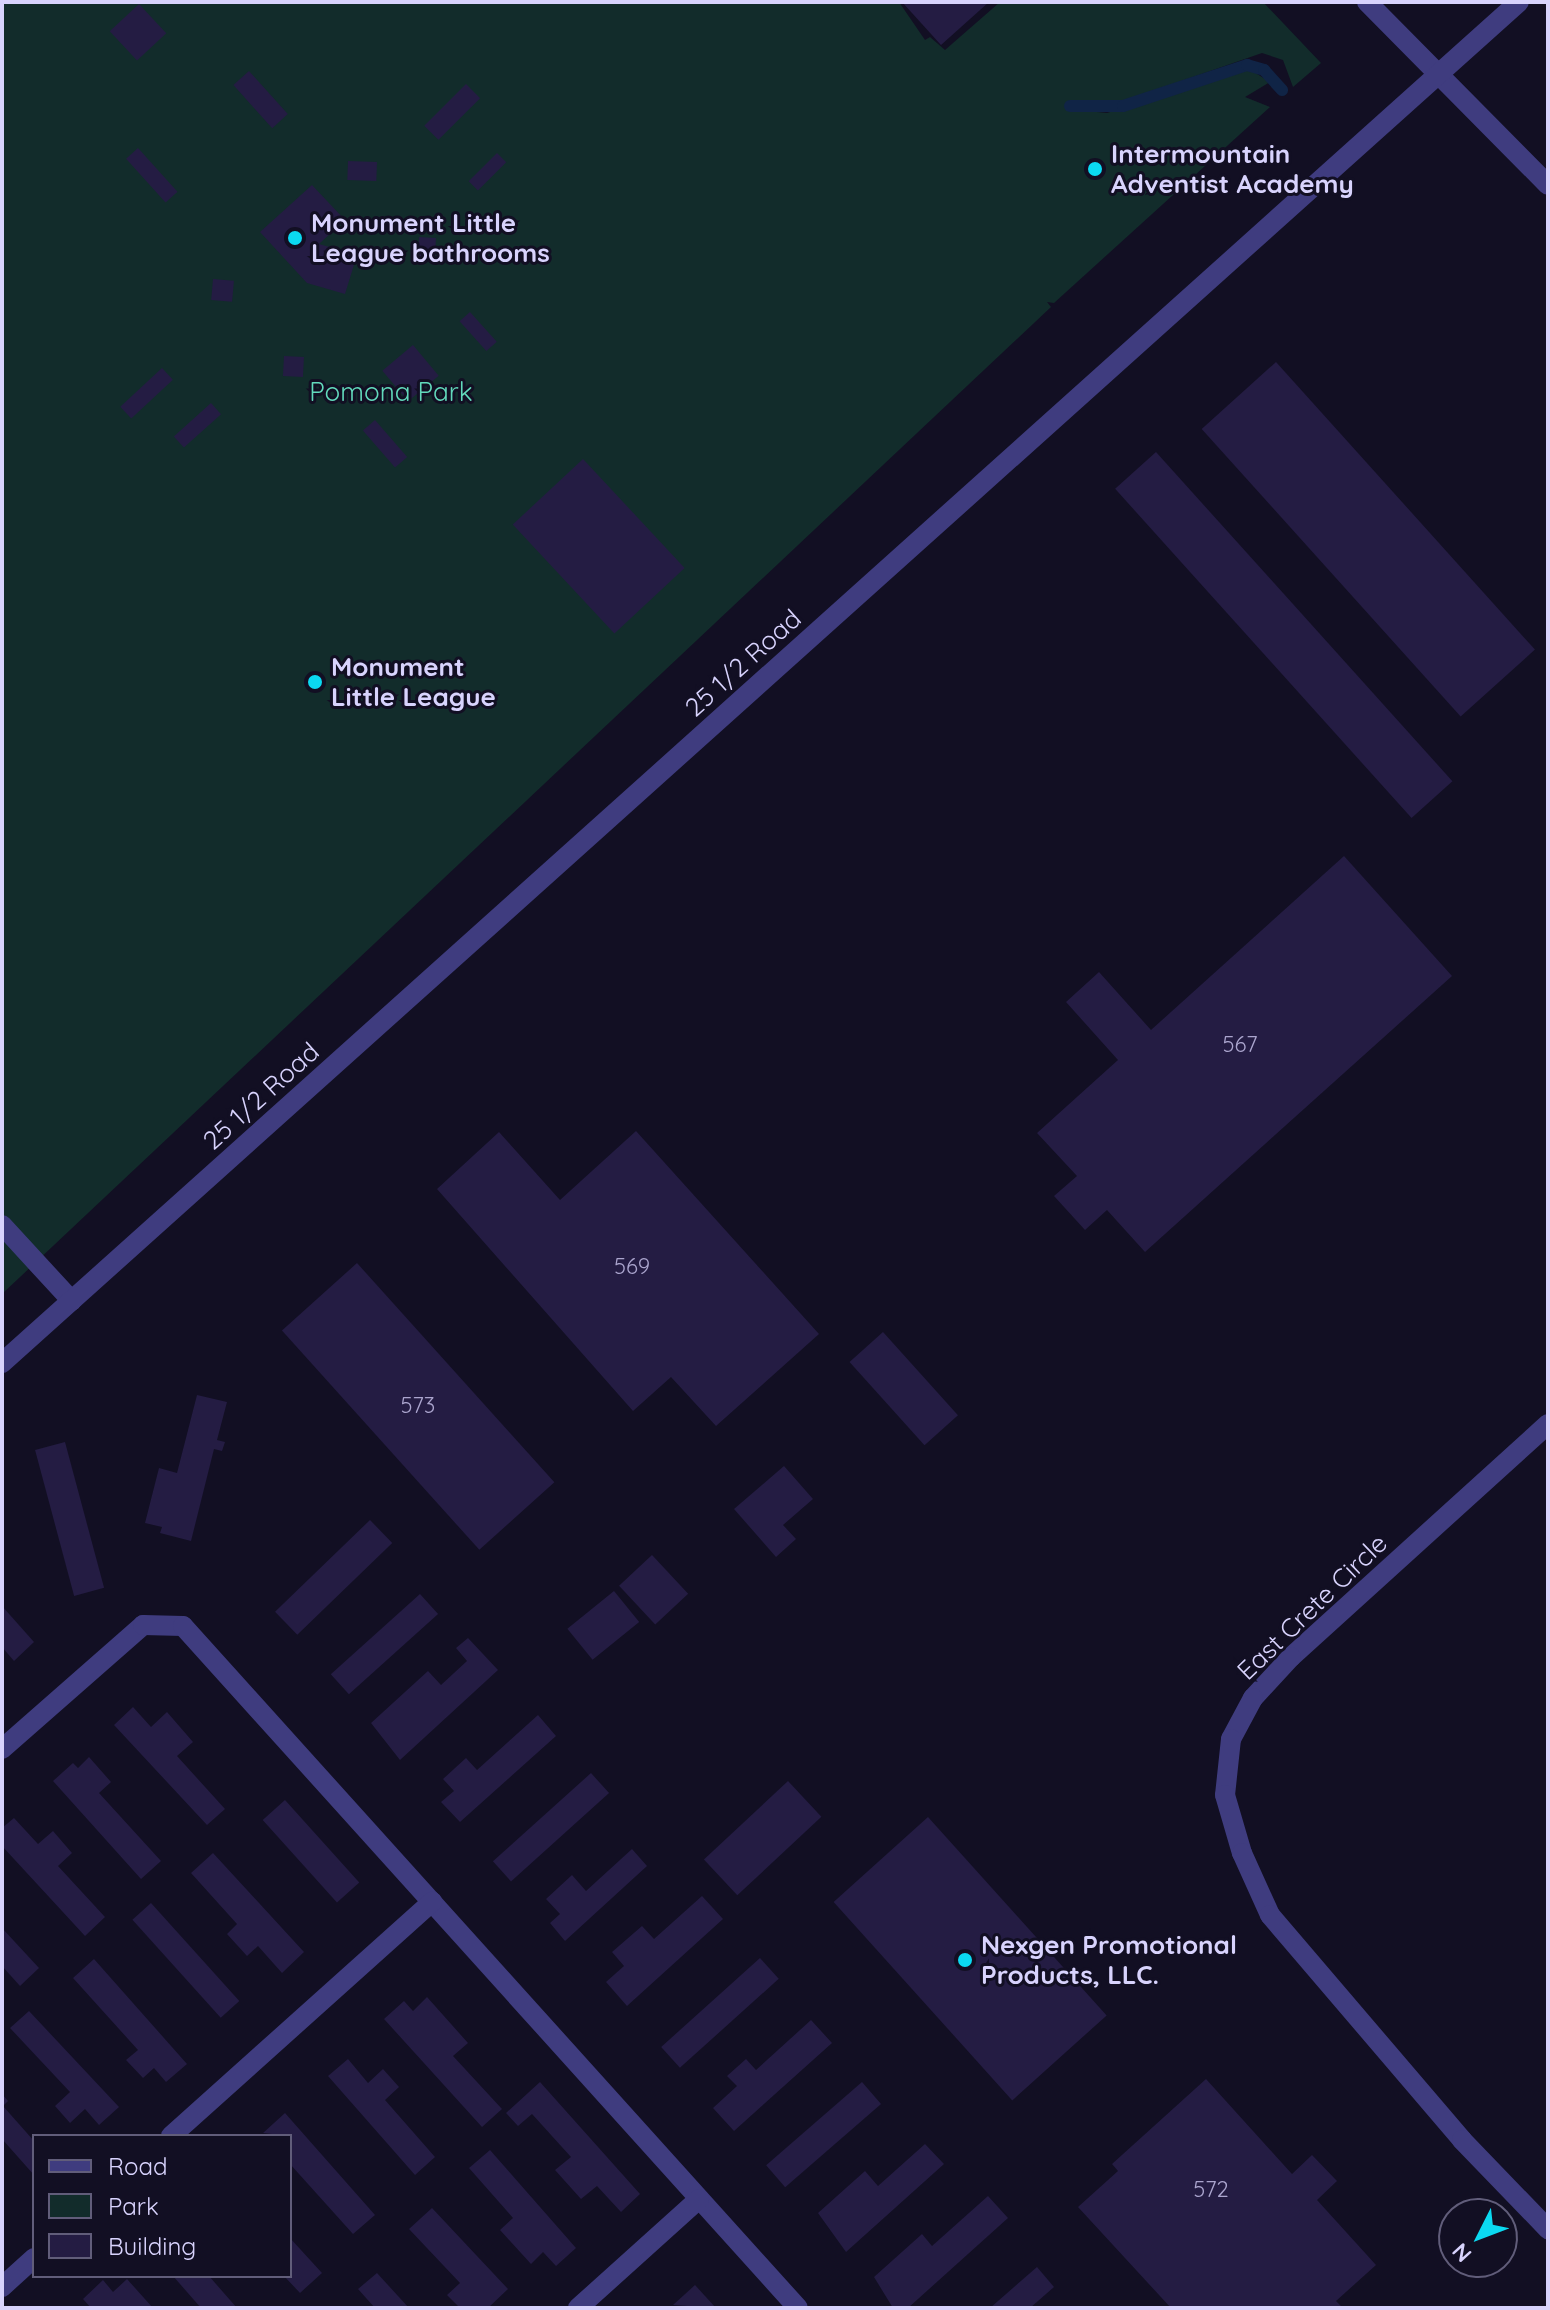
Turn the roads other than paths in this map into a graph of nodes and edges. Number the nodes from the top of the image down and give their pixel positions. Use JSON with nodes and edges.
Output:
{"nodes":[{"id":1,"x":1367,"y":2,"type":"edge"},
{"id":2,"x":1519,"y":2,"type":"edge"},
{"id":3,"x":1442,"y":72,"type":"junction"},
{"id":4,"x":1548,"y":185,"type":"edge"},
{"id":5,"x":2,"y":1225,"type":"edge"},
{"id":6,"x":72,"y":1301,"type":"junction"},
{"id":7,"x":2,"y":1363,"type":"edge"},
{"id":8,"x":1548,"y":1424,"type":"edge"},
{"id":9,"x":2,"y":1749,"type":"edge"},
{"id":10,"x":432,"y":1902,"type":"junction"},
{"id":11,"x":173,"y":2134,"type":"edge"},
{"id":12,"x":699,"y":2199,"type":"junction"},
{"id":13,"x":1548,"y":2229,"type":"edge"},
{"id":14,"x":32,"y":2260,"type":"edge"},
{"id":15,"x":2,"y":2287,"type":"edge"},
{"id":16,"x":578,"y":2308,"type":"edge"},
{"id":17,"x":798,"y":2308,"type":"edge"}],
"edges":[{"from":1,"to":3,"type":"street"},
{"from":2,"to":3,"type":"street","name":"25 1/2 Road"},
{"from":3,"to":4,"type":"street"},
{"from":3,"to":6,"type":"street","name":"25 1/2 Road"},
{"from":5,"to":6,"type":"street"},
{"from":6,"to":7,"type":"street","name":"25 1/2 Road"},
{"from":8,"to":13,"type":"street","name":"East Crete Circle"},
{"from":9,"to":10,"type":"street"},
{"from":10,"to":11,"type":"street"},
{"from":10,"to":12,"type":"street"},
{"from":12,"to":16,"type":"street"},
{"from":12,"to":17,"type":"street"},
{"from":14,"to":15,"type":"street"}]}
